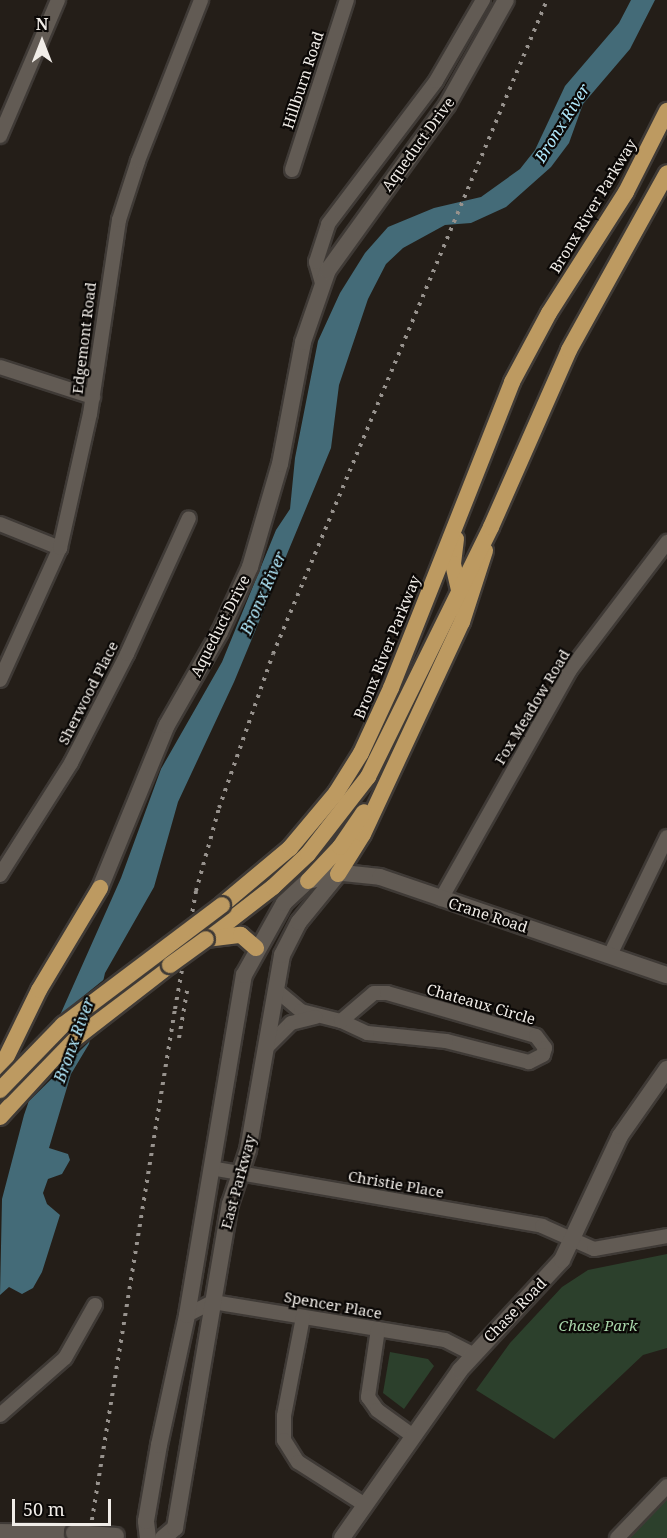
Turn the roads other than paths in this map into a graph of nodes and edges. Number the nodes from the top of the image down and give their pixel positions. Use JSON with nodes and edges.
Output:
{"nodes":[{"id":1,"x":58,"y":0,"type":"edge"},
{"id":2,"x":201,"y":0,"type":"edge"},
{"id":3,"x":347,"y":0,"type":"edge"},
{"id":4,"x":483,"y":0,"type":"edge"},
{"id":5,"x":506,"y":0,"type":"edge"},
{"id":6,"x":667,"y":111,"type":"edge"},
{"id":7,"x":0,"y":136,"type":"edge"},
{"id":8,"x":292,"y":170,"type":"dead end"},
{"id":9,"x":667,"y":173,"type":"edge"},
{"id":10,"x":322,"y":282,"type":"junction"},
{"id":11,"x":0,"y":367,"type":"edge"},
{"id":12,"x":93,"y":397,"type":"junction"},
{"id":13,"x":459,"y":515,"type":"junction"},
{"id":14,"x":189,"y":518,"type":"dead end"},
{"id":15,"x":0,"y":524,"type":"edge"},
{"id":16,"x":491,"y":527,"type":"junction"},
{"id":17,"x":667,"y":542,"type":"edge"},
{"id":18,"x":60,"y":548,"type":"junction"},
{"id":19,"x":458,"y":587,"type":"junction"},
{"id":20,"x":451,"y":641,"type":"junction"},
{"id":21,"x":0,"y":680,"type":"edge"},
{"id":22,"x":385,"y":783,"type":"junction"},
{"id":23,"x":667,"y":837,"type":"edge"},
{"id":24,"x":338,"y":874,"type":"junction"},
{"id":25,"x":0,"y":875,"type":"edge"},
{"id":26,"x":308,"y":881,"type":"junction"},
{"id":27,"x":100,"y":888,"type":"joint"},
{"id":28,"x":406,"y":888,"type":"junction"},
{"id":29,"x":324,"y":892,"type":"junction"},
{"id":30,"x":441,"y":899,"type":"junction"},
{"id":31,"x":212,"y":936,"type":"junction"},
{"id":32,"x":256,"y":948,"type":"junction"},
{"id":33,"x":610,"y":955,"type":"junction"},
{"id":34,"x":248,"y":965,"type":"junction"},
{"id":35,"x":278,"y":975,"type":"junction"},
{"id":36,"x":667,"y":975,"type":"edge"},
{"id":37,"x":317,"y":1017,"type":"junction"},
{"id":38,"x":341,"y":1021,"type":"junction"},
{"id":39,"x":266,"y":1048,"type":"junction"},
{"id":40,"x":667,"y":1069,"type":"edge"},
{"id":41,"x":0,"y":1070,"type":"edge"},
{"id":42,"x":0,"y":1090,"type":"edge"},
{"id":43,"x":0,"y":1117,"type":"edge"},
{"id":44,"x":211,"y":1168,"type":"junction"},
{"id":45,"x":240,"y":1174,"type":"junction"},
{"id":46,"x":667,"y":1236,"type":"edge"},
{"id":47,"x":573,"y":1241,"type":"junction"},
{"id":48,"x":192,"y":1284,"type":"junction"},
{"id":49,"x":214,"y":1294,"type":"junction"},
{"id":50,"x":95,"y":1305,"type":"dead end"},
{"id":51,"x":187,"y":1315,"type":"junction"},
{"id":52,"x":303,"y":1317,"type":"junction"},
{"id":53,"x":378,"y":1329,"type":"junction"},
{"id":54,"x":473,"y":1354,"type":"junction"},
{"id":55,"x":0,"y":1415,"type":"edge"},
{"id":56,"x":413,"y":1436,"type":"junction"},
{"id":57,"x":159,"y":1445,"type":"junction"},
{"id":58,"x":187,"y":1457,"type":"junction"},
{"id":59,"x":667,"y":1486,"type":"edge"},
{"id":60,"x":365,"y":1505,"type":"junction"},
{"id":61,"x":0,"y":1532,"type":"edge"},
{"id":62,"x":121,"y":1537,"type":"edge"},
{"id":63,"x":344,"y":1537,"type":"edge"},
{"id":64,"x":148,"y":1538,"type":"edge"},
{"id":65,"x":163,"y":1538,"type":"edge"},
{"id":66,"x":617,"y":1538,"type":"edge"}],
"edges":[{"from":1,"to":7,"type":"street"},
{"from":2,"to":12,"type":"street","name":"Edgemont Road"},
{"from":3,"to":8,"type":"street","name":"Hillburn Road"},
{"from":4,"to":10,"type":"street","name":"Aqueduct Drive"},
{"from":5,"to":10,"type":"street","name":"Aqueduct Drive"},
{"from":6,"to":13,"type":"highway","name":"Bronx River Parkway"},
{"from":9,"to":16,"type":"highway"},
{"from":10,"to":27,"type":"street","name":"Aqueduct Drive"},
{"from":11,"to":12,"type":"street"},
{"from":12,"to":18,"type":"street","name":"Edgemont Road"},
{"from":13,"to":19,"type":"highway"},
{"from":13,"to":42,"type":"highway","name":"Bronx River Parkway","bridge":true},
{"from":14,"to":25,"type":"street","name":"Sherwood Place"},
{"from":15,"to":18,"type":"street"},
{"from":16,"to":19,"type":"highway"},
{"from":16,"to":20,"type":"highway"},
{"from":17,"to":30,"type":"street","name":"Fox Meadow Road"},
{"from":18,"to":21,"type":"street","name":"Edgemont Road"},
{"from":19,"to":20,"type":"highway"},
{"from":19,"to":31,"type":"highway"},
{"from":20,"to":22,"type":"highway"},
{"from":22,"to":24,"type":"highway"},
{"from":22,"to":26,"type":"highway"},
{"from":23,"to":33,"type":"street"},
{"from":24,"to":26,"type":"street","name":"Crane Road"},
{"from":24,"to":28,"type":"street","name":"Crane Road"},
{"from":24,"to":29,"type":"street","name":"East Parkway"},
{"from":26,"to":32,"type":"street","name":"East Parkway"},
{"from":27,"to":41,"type":"highway"},
{"from":28,"to":29,"type":"street"},
{"from":28,"to":30,"type":"street","name":"Crane Road"},
{"from":29,"to":35,"type":"street","name":"East Parkway"},
{"from":30,"to":33,"type":"street","name":"Crane Road"},
{"from":31,"to":32,"type":"highway"},
{"from":31,"to":43,"type":"highway","bridge":true},
{"from":32,"to":34,"type":"street","name":"East Parkway"},
{"from":32,"to":35,"type":"street"},
{"from":33,"to":36,"type":"street","name":"Crane Road"},
{"from":34,"to":35,"type":"street"},
{"from":34,"to":44,"type":"street","name":"East Parkway"},
{"from":35,"to":37,"type":"street","name":"Chateaux Circle"},
{"from":35,"to":39,"type":"street","name":"East Parkway"},
{"from":37,"to":38,"type":"street","name":"Chateaux Circle"},
{"from":37,"to":39,"type":"street","name":"Chateaux Circle"},
{"from":38,"to":38,"type":"street","name":"Chateaux Circle"},
{"from":39,"to":45,"type":"street","name":"East Parkway"},
{"from":40,"to":47,"type":"street","name":"Chase Road"},
{"from":44,"to":45,"type":"street","name":"Christie Place"},
{"from":44,"to":48,"type":"street","name":"East Parkway"},
{"from":45,"to":47,"type":"street","name":"Christie Place"},
{"from":45,"to":49,"type":"street","name":"East Parkway"},
{"from":46,"to":47,"type":"street","name":"Christie Place"},
{"from":47,"to":54,"type":"street","name":"Chase Road"},
{"from":48,"to":49,"type":"street"},
{"from":48,"to":51,"type":"street","name":"East Parkway"},
{"from":49,"to":51,"type":"street"},
{"from":49,"to":52,"type":"street","name":"Spencer Place"},
{"from":49,"to":58,"type":"street","name":"East Parkway"},
{"from":50,"to":55,"type":"street"},
{"from":51,"to":57,"type":"street","name":"East Parkway"},
{"from":52,"to":53,"type":"street","name":"Spencer Place"},
{"from":52,"to":60,"type":"street"},
{"from":53,"to":54,"type":"street","name":"Spencer Place"},
{"from":53,"to":56,"type":"street"},
{"from":54,"to":56,"type":"street","name":"Chase Road"},
{"from":56,"to":60,"type":"street","name":"Chase Road"},
{"from":57,"to":58,"type":"street"},
{"from":57,"to":64,"type":"street","name":"East Parkway"},
{"from":58,"to":65,"type":"street","name":"East Parkway"},
{"from":59,"to":66,"type":"street"},
{"from":60,"to":63,"type":"street","name":"Chase Road"},
{"from":61,"to":62,"type":"street","bridge":true}]}
